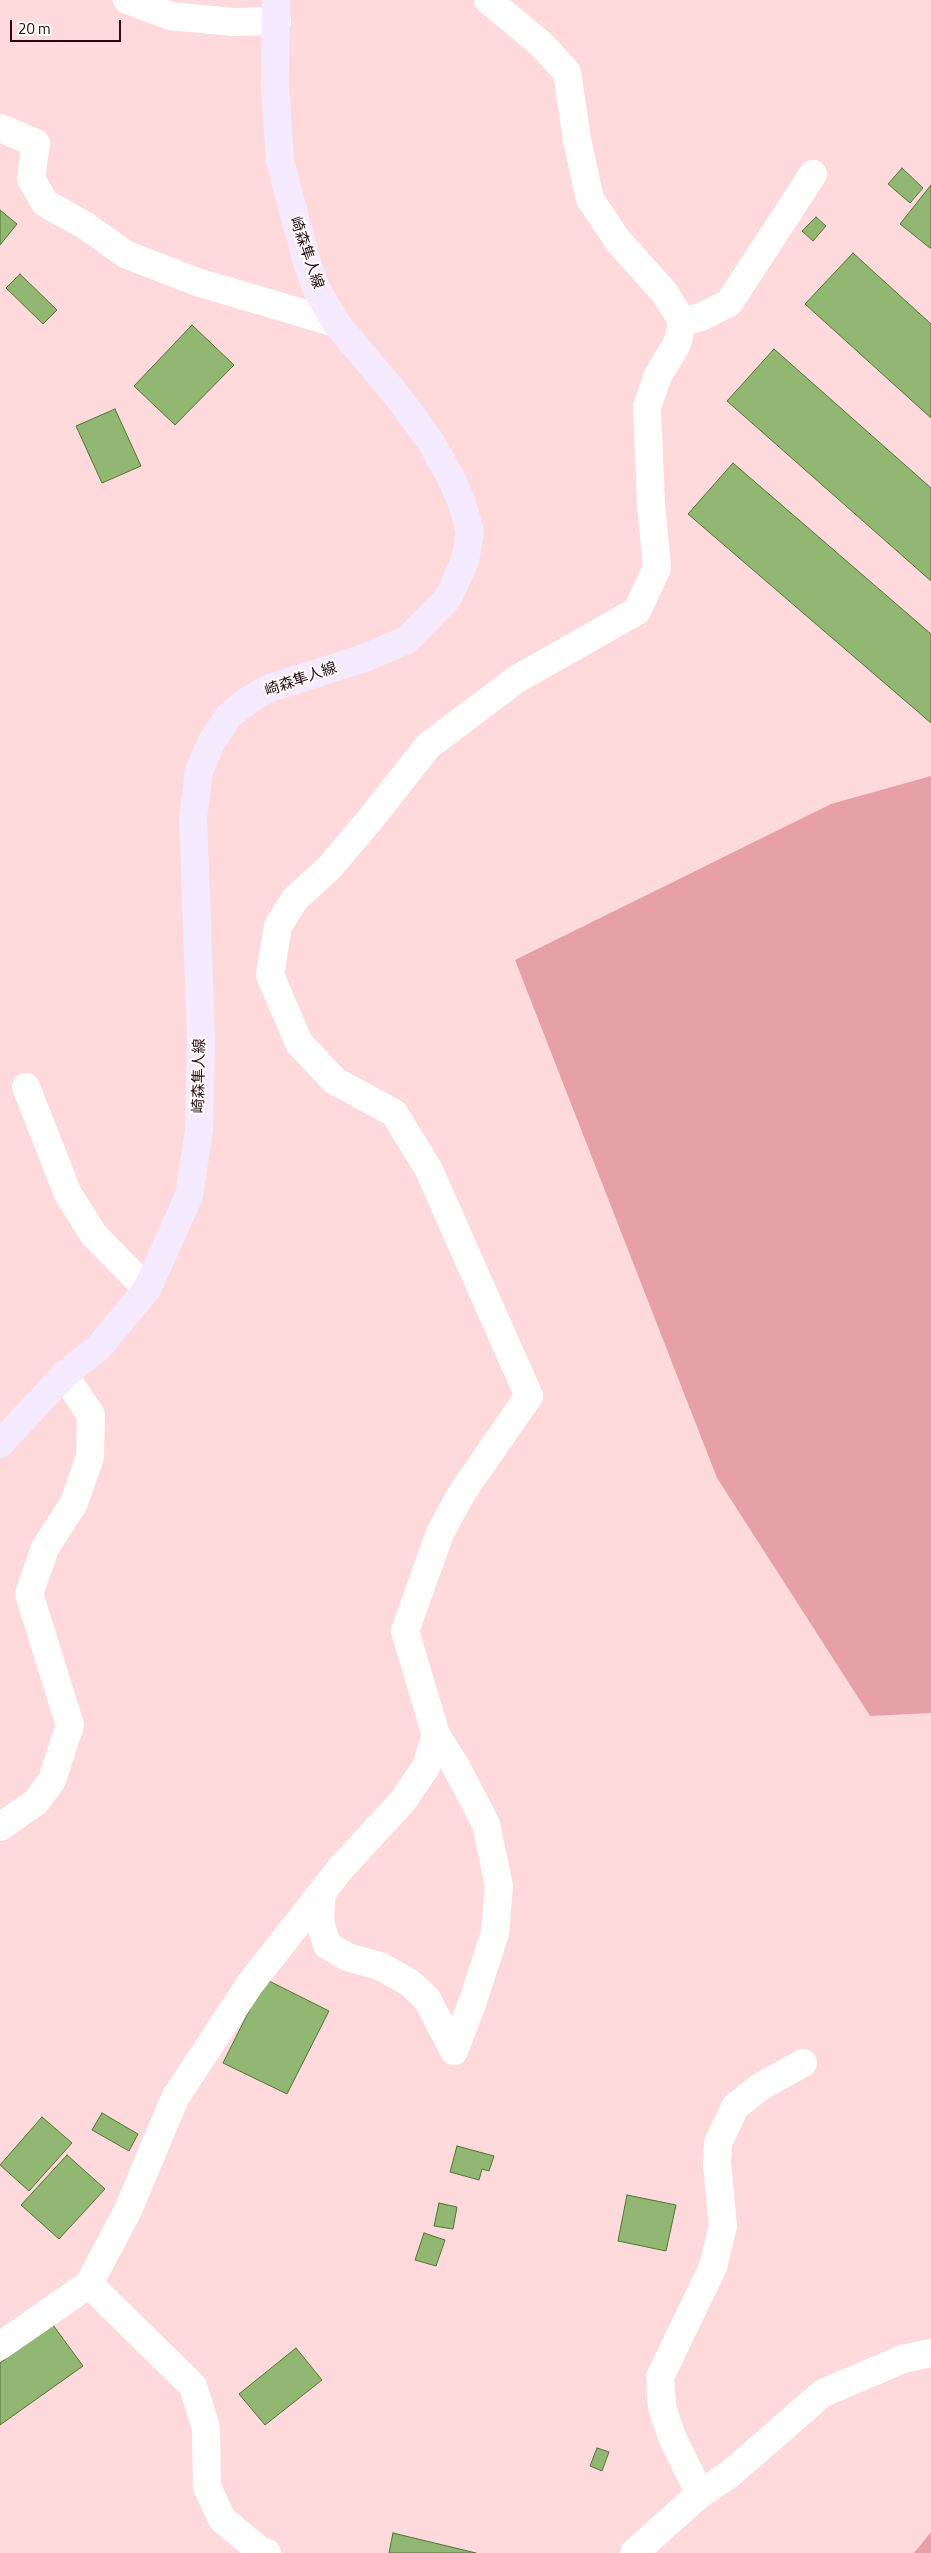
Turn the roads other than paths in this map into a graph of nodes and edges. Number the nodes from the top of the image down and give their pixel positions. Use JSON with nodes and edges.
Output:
{"nodes":[{"id":1,"x":127,"y":0,"type":"edge"},
{"id":2,"x":488,"y":0,"type":"edge"},
{"id":3,"x":277,"y":11,"type":"edge"},
{"id":4,"x":0,"y":128,"type":"edge"},
{"id":5,"x":813,"y":174,"type":"dead end"},
{"id":6,"x":683,"y":322,"type":"junction"},
{"id":7,"x":336,"y":323,"type":"junction"},
{"id":8,"x":26,"y":1087,"type":"dead end"},
{"id":9,"x":147,"y":1289,"type":"junction"},
{"id":10,"x":64,"y":1375,"type":"junction"},
{"id":11,"x":0,"y":1444,"type":"edge"},
{"id":12,"x":436,"y":1735,"type":"junction"},
{"id":13,"x":0,"y":1827,"type":"edge"},
{"id":14,"x":322,"y":1892,"type":"junction"},
{"id":15,"x":803,"y":2063,"type":"dead end"},
{"id":16,"x":89,"y":2284,"type":"junction"},
{"id":17,"x":0,"y":2346,"type":"edge"},
{"id":18,"x":931,"y":2353,"type":"edge"},
{"id":19,"x":700,"y":2494,"type":"junction"},
{"id":20,"x":267,"y":2553,"type":"edge"},
{"id":21,"x":634,"y":2553,"type":"edge"}],
"edges":[{"from":1,"to":3,"type":"street"},
{"from":2,"to":6,"type":"street"},
{"from":3,"to":7,"type":"main road","name":"崎森隼人線"},
{"from":4,"to":7,"type":"street"},
{"from":5,"to":6,"type":"street"},
{"from":6,"to":12,"type":"street"},
{"from":7,"to":9,"type":"main road","name":"崎森隼人線"},
{"from":8,"to":9,"type":"street"},
{"from":9,"to":10,"type":"main road","name":"崎森隼人線"},
{"from":10,"to":11,"type":"main road","name":"崎森隼人線"},
{"from":10,"to":13,"type":"street"},
{"from":12,"to":14,"type":"street"},
{"from":12,"to":14,"type":"street"},
{"from":14,"to":16,"type":"street"},
{"from":15,"to":19,"type":"street"},
{"from":16,"to":17,"type":"street"},
{"from":16,"to":20,"type":"street"},
{"from":18,"to":19,"type":"street"},
{"from":19,"to":21,"type":"street"}]}
